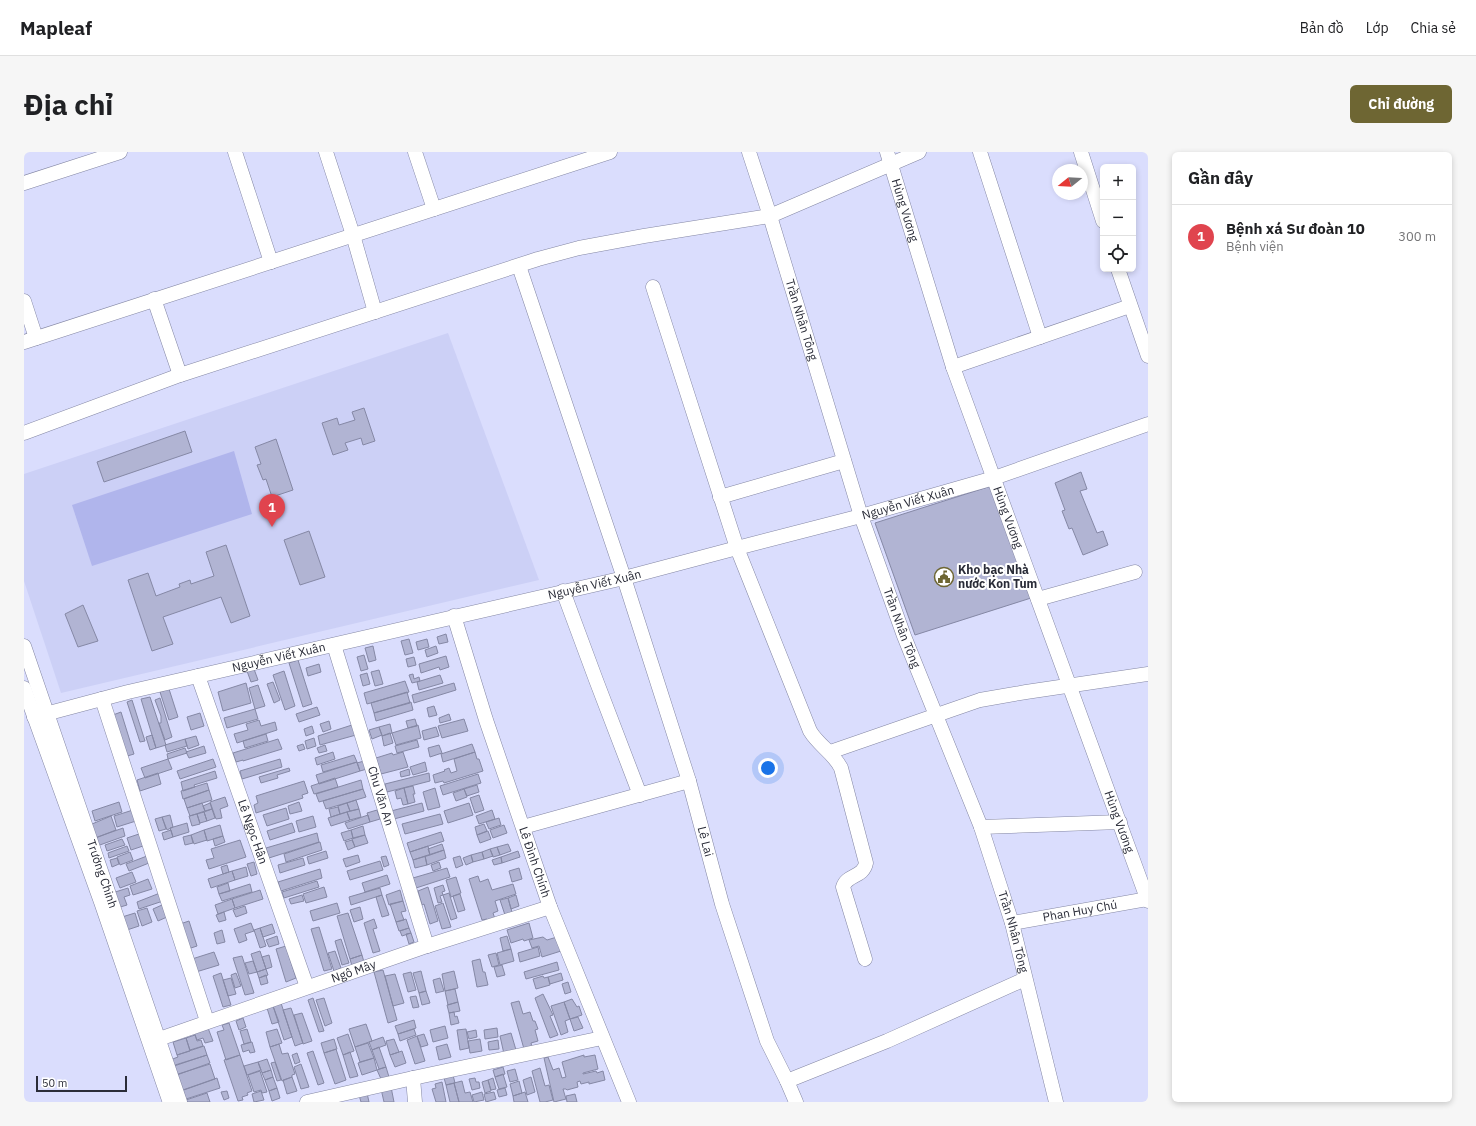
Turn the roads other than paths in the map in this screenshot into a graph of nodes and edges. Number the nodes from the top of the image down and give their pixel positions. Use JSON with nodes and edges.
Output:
{"nodes":[{"id":1,"x":120,"y":152,"type":"edge"},
{"id":2,"x":235,"y":152,"type":"edge"},
{"id":3,"x":326,"y":152,"type":"edge"},
{"id":4,"x":415,"y":152,"type":"edge"},
{"id":5,"x":610,"y":152,"type":"edge"},
{"id":6,"x":749,"y":152,"type":"edge"},
{"id":7,"x":919,"y":152,"type":"edge"},
{"id":8,"x":980,"y":152,"type":"edge"},
{"id":9,"x":1081,"y":152,"type":"edge"},
{"id":10,"x":889,"y":158,"type":"edge"},
{"id":11,"x":24,"y":183,"type":"edge"},
{"id":12,"x":434,"y":209,"type":"junction"},
{"id":13,"x":1100,"y":212,"type":"edge"},
{"id":14,"x":770,"y":216,"type":"junction"},
{"id":15,"x":353,"y":235,"type":"junction"},
{"id":16,"x":271,"y":262,"type":"junction"},
{"id":17,"x":519,"y":266,"type":"junction"},
{"id":18,"x":1119,"y":272,"type":"edge"},
{"id":19,"x":653,"y":287,"type":"dead end"},
{"id":20,"x":154,"y":300,"type":"junction"},
{"id":21,"x":24,"y":301,"type":"edge"},
{"id":22,"x":1130,"y":306,"type":"junction"},
{"id":23,"x":375,"y":312,"type":"junction"},
{"id":24,"x":1040,"y":337,"type":"junction"},
{"id":25,"x":30,"y":340,"type":"edge"},
{"id":26,"x":1148,"y":356,"type":"edge"},
{"id":27,"x":953,"y":367,"type":"junction"},
{"id":28,"x":180,"y":375,"type":"junction"},
{"id":29,"x":1148,"y":424,"type":"edge"},
{"id":30,"x":24,"y":433,"type":"edge"},
{"id":31,"x":844,"y":461,"type":"junction"},
{"id":32,"x":994,"y":478,"type":"junction"},
{"id":33,"x":720,"y":497,"type":"junction"},
{"id":34,"x":861,"y":516,"type":"junction"},
{"id":35,"x":737,"y":548,"type":"junction"},
{"id":36,"x":1136,"y":572,"type":"dead end"},
{"id":37,"x":624,"y":578,"type":"junction"},
{"id":38,"x":563,"y":591,"type":"junction"},
{"id":39,"x":1038,"y":598,"type":"junction"},
{"id":40,"x":454,"y":616,"type":"junction"},
{"id":41,"x":334,"y":645,"type":"junction"},
{"id":42,"x":24,"y":646,"type":"edge"},
{"id":43,"x":1148,"y":674,"type":"edge"},
{"id":44,"x":198,"y":676,"type":"junction"},
{"id":45,"x":1070,"y":686,"type":"junction"},
{"id":46,"x":24,"y":688,"type":"edge"},
{"id":47,"x":102,"y":699,"type":"junction"},
{"id":48,"x":48,"y":713,"type":"junction"},
{"id":49,"x":935,"y":716,"type":"junction"},
{"id":50,"x":34,"y":717,"type":"junction"},
{"id":51,"x":830,"y":752,"type":"junction"},
{"id":52,"x":689,"y":781,"type":"junction"},
{"id":53,"x":640,"y":795,"type":"junction"},
{"id":54,"x":1120,"y":822,"type":"junction"},
{"id":55,"x":982,"y":826,"type":"junction"},
{"id":56,"x":523,"y":827,"type":"junction"},
{"id":57,"x":1148,"y":900,"type":"edge"},
{"id":58,"x":550,"y":907,"type":"junction"},
{"id":59,"x":1012,"y":923,"type":"junction"},
{"id":60,"x":427,"y":946,"type":"junction"},
{"id":61,"x":865,"y":958,"type":"dead end"},
{"id":62,"x":1025,"y":979,"type":"junction"},
{"id":63,"x":307,"y":987,"type":"junction"},
{"id":64,"x":207,"y":1021,"type":"junction"},
{"id":65,"x":602,"y":1038,"type":"junction"},
{"id":66,"x":159,"y":1039,"type":"junction"},
{"id":67,"x":413,"y":1078,"type":"junction"},
{"id":68,"x":788,"y":1081,"type":"junction"},
{"id":69,"x":338,"y":1099,"type":"edge"},
{"id":70,"x":170,"y":1102,"type":"edge"},
{"id":71,"x":180,"y":1102,"type":"edge"},
{"id":72,"x":307,"y":1102,"type":"edge"},
{"id":73,"x":415,"y":1102,"type":"edge"},
{"id":74,"x":629,"y":1102,"type":"edge"},
{"id":75,"x":796,"y":1102,"type":"edge"},
{"id":76,"x":1056,"y":1102,"type":"edge"}],
"edges":[{"from":1,"to":11,"type":"street"},
{"from":2,"to":16,"type":"street"},
{"from":3,"to":15,"type":"street"},
{"from":4,"to":12,"type":"street"},
{"from":5,"to":12,"type":"street"},
{"from":6,"to":14,"type":"street","name":"Trần Nhân Tông"},
{"from":7,"to":10,"type":"street"},
{"from":8,"to":24,"type":"street"},
{"from":9,"to":13,"type":"street"},
{"from":10,"to":14,"type":"street"},
{"from":10,"to":27,"type":"street","name":"Hùng Vương"},
{"from":12,"to":15,"type":"street"},
{"from":14,"to":17,"type":"street"},
{"from":14,"to":31,"type":"street","name":"Trần Nhân Tông"},
{"from":15,"to":16,"type":"street"},
{"from":15,"to":23,"type":"street"},
{"from":16,"to":20,"type":"street"},
{"from":17,"to":23,"type":"street"},
{"from":17,"to":37,"type":"street","name":"Lê Lai"},
{"from":18,"to":22,"type":"street"},
{"from":19,"to":33,"type":"street"},
{"from":20,"to":25,"type":"street"},
{"from":20,"to":28,"type":"street"},
{"from":21,"to":25,"type":"street"},
{"from":22,"to":24,"type":"street"},
{"from":22,"to":26,"type":"street"},
{"from":23,"to":28,"type":"street"},
{"from":24,"to":27,"type":"street"},
{"from":27,"to":32,"type":"street","name":"Hùng Vương"},
{"from":28,"to":30,"type":"street"},
{"from":29,"to":32,"type":"street","name":"Nguyễn Viết Xuân"},
{"from":31,"to":33,"type":"street"},
{"from":31,"to":34,"type":"street","name":"Trần Nhân Tông"},
{"from":32,"to":34,"type":"street","name":"Nguyễn Viết Xuân"},
{"from":32,"to":39,"type":"street","name":"Hùng Vương"},
{"from":33,"to":35,"type":"street"},
{"from":34,"to":35,"type":"street","name":"Nguyễn Viết Xuân"},
{"from":34,"to":49,"type":"street","name":"Trần Nhân Tông"},
{"from":35,"to":37,"type":"street","name":"Nguyễn Viết Xuân"},
{"from":35,"to":51,"type":"street"},
{"from":36,"to":39,"type":"street"},
{"from":37,"to":38,"type":"street","name":"Nguyễn Viết Xuân"},
{"from":37,"to":52,"type":"street","name":"Lê Lai"},
{"from":38,"to":40,"type":"street","name":"Nguyễn Viết Xuân"},
{"from":38,"to":53,"type":"street"},
{"from":39,"to":45,"type":"street","name":"Hùng Vương"},
{"from":40,"to":41,"type":"street","name":"Nguyễn Viết Xuân"},
{"from":40,"to":56,"type":"street","name":"Lê Đình Chính"},
{"from":41,"to":44,"type":"street","name":"Nguyễn Viết Xuân"},
{"from":41,"to":60,"type":"street","name":"Chu Văn An"},
{"from":42,"to":48,"type":"street","name":"Trường Chinh"},
{"from":43,"to":45,"type":"street"},
{"from":44,"to":47,"type":"street","name":"Nguyễn Viết Xuân"},
{"from":44,"to":63,"type":"street","name":"Lê Ngọc Hân"},
{"from":45,"to":49,"type":"street"},
{"from":45,"to":54,"type":"street","name":"Hùng Vương"},
{"from":46,"to":50,"type":"street","name":"Trường Chinh"},
{"from":47,"to":48,"type":"street","name":"Nguyễn Viết Xuân"},
{"from":47,"to":64,"type":"street"},
{"from":48,"to":50,"type":"street","name":"Nguyễn Viết Xuân"},
{"from":48,"to":66,"type":"street","name":"Trường Chinh"},
{"from":49,"to":51,"type":"street"},
{"from":49,"to":55,"type":"street","name":"Trần Nhân Tông"},
{"from":50,"to":70,"type":"street","name":"Trường Chinh"},
{"from":51,"to":61,"type":"street"},
{"from":52,"to":53,"type":"street"},
{"from":52,"to":68,"type":"street","name":"Lê Lai"},
{"from":53,"to":56,"type":"street"},
{"from":54,"to":55,"type":"street"},
{"from":54,"to":57,"type":"street","name":"Hùng Vương"},
{"from":55,"to":59,"type":"street","name":"Trần Nhân Tông"},
{"from":56,"to":58,"type":"street","name":"Lê Đình Chính"},
{"from":57,"to":59,"type":"street","name":"Phan Huy Chú"},
{"from":58,"to":60,"type":"street","name":"Ngô Mây"},
{"from":58,"to":65,"type":"street","name":"Lê Đình Chính"},
{"from":59,"to":62,"type":"street","name":"Trần Nhân Tông"},
{"from":60,"to":63,"type":"street","name":"Ngô Mây"},
{"from":62,"to":68,"type":"street"},
{"from":62,"to":76,"type":"street","name":"Trần Nhân Tông"},
{"from":63,"to":64,"type":"street","name":"Ngô Mây"},
{"from":64,"to":66,"type":"street","name":"Ngô Mây"},
{"from":65,"to":67,"type":"street"},
{"from":65,"to":74,"type":"street","name":"Lê Đình Chính"},
{"from":66,"to":71,"type":"street","name":"Trường Chinh"},
{"from":67,"to":69,"type":"street"},
{"from":67,"to":73,"type":"street"},
{"from":68,"to":75,"type":"street","name":"Lê Lai"},
{"from":69,"to":72,"type":"street"}]}
